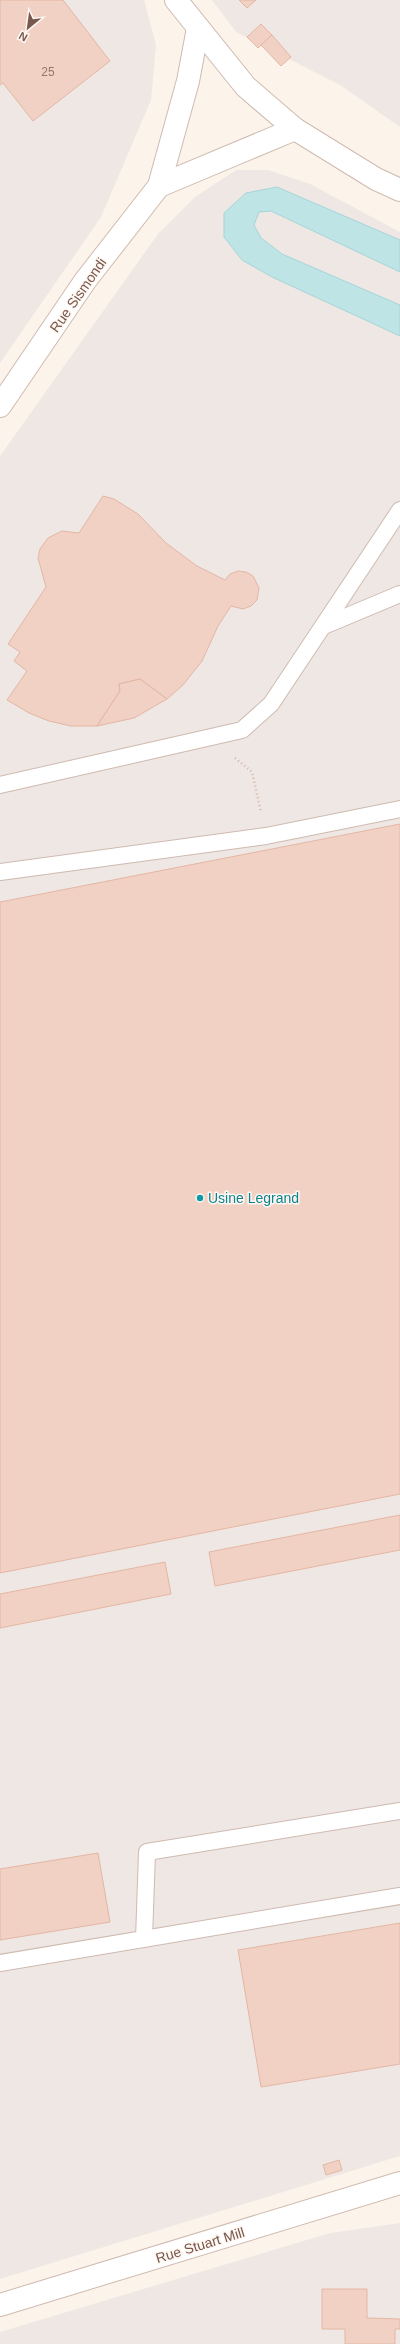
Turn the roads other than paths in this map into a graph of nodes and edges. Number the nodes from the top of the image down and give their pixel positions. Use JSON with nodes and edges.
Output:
{"nodes":[{"id":1,"x":176,"y":0,"type":"edge"},
{"id":2,"x":198,"y":28,"type":"junction"},
{"id":3,"x":295,"y":129,"type":"junction"},
{"id":4,"x":159,"y":186,"type":"junction"},
{"id":5,"x":400,"y":190,"type":"edge"},
{"id":6,"x":0,"y":406,"type":"edge"},
{"id":7,"x":400,"y":510,"type":"edge"},
{"id":8,"x":400,"y":594,"type":"edge"},
{"id":9,"x":326,"y":624,"type":"junction"},
{"id":10,"x":0,"y":785,"type":"edge"},
{"id":11,"x":400,"y":810,"type":"edge"},
{"id":12,"x":0,"y":872,"type":"edge"},
{"id":13,"x":400,"y":1811,"type":"edge"},
{"id":14,"x":400,"y":1896,"type":"edge"},
{"id":15,"x":144,"y":1939,"type":"junction"},
{"id":16,"x":0,"y":1963,"type":"edge"},
{"id":17,"x":400,"y":2183,"type":"edge"},
{"id":18,"x":0,"y":2305,"type":"edge"}],
"edges":[{"from":1,"to":2,"type":"street"},
{"from":2,"to":3,"type":"street"},
{"from":2,"to":4,"type":"street","name":"Rue Sismondi"},
{"from":3,"to":4,"type":"street","name":"Rue Sismondi"},
{"from":3,"to":5,"type":"street"},
{"from":4,"to":6,"type":"street","name":"Rue Sismondi"},
{"from":7,"to":9,"type":"lane"},
{"from":8,"to":9,"type":"lane"},
{"from":9,"to":10,"type":"lane"},
{"from":11,"to":12,"type":"lane"},
{"from":13,"to":15,"type":"lane"},
{"from":14,"to":15,"type":"lane"},
{"from":15,"to":16,"type":"lane"},
{"from":17,"to":18,"type":"street","name":"Rue Stuart Mill"}]}
